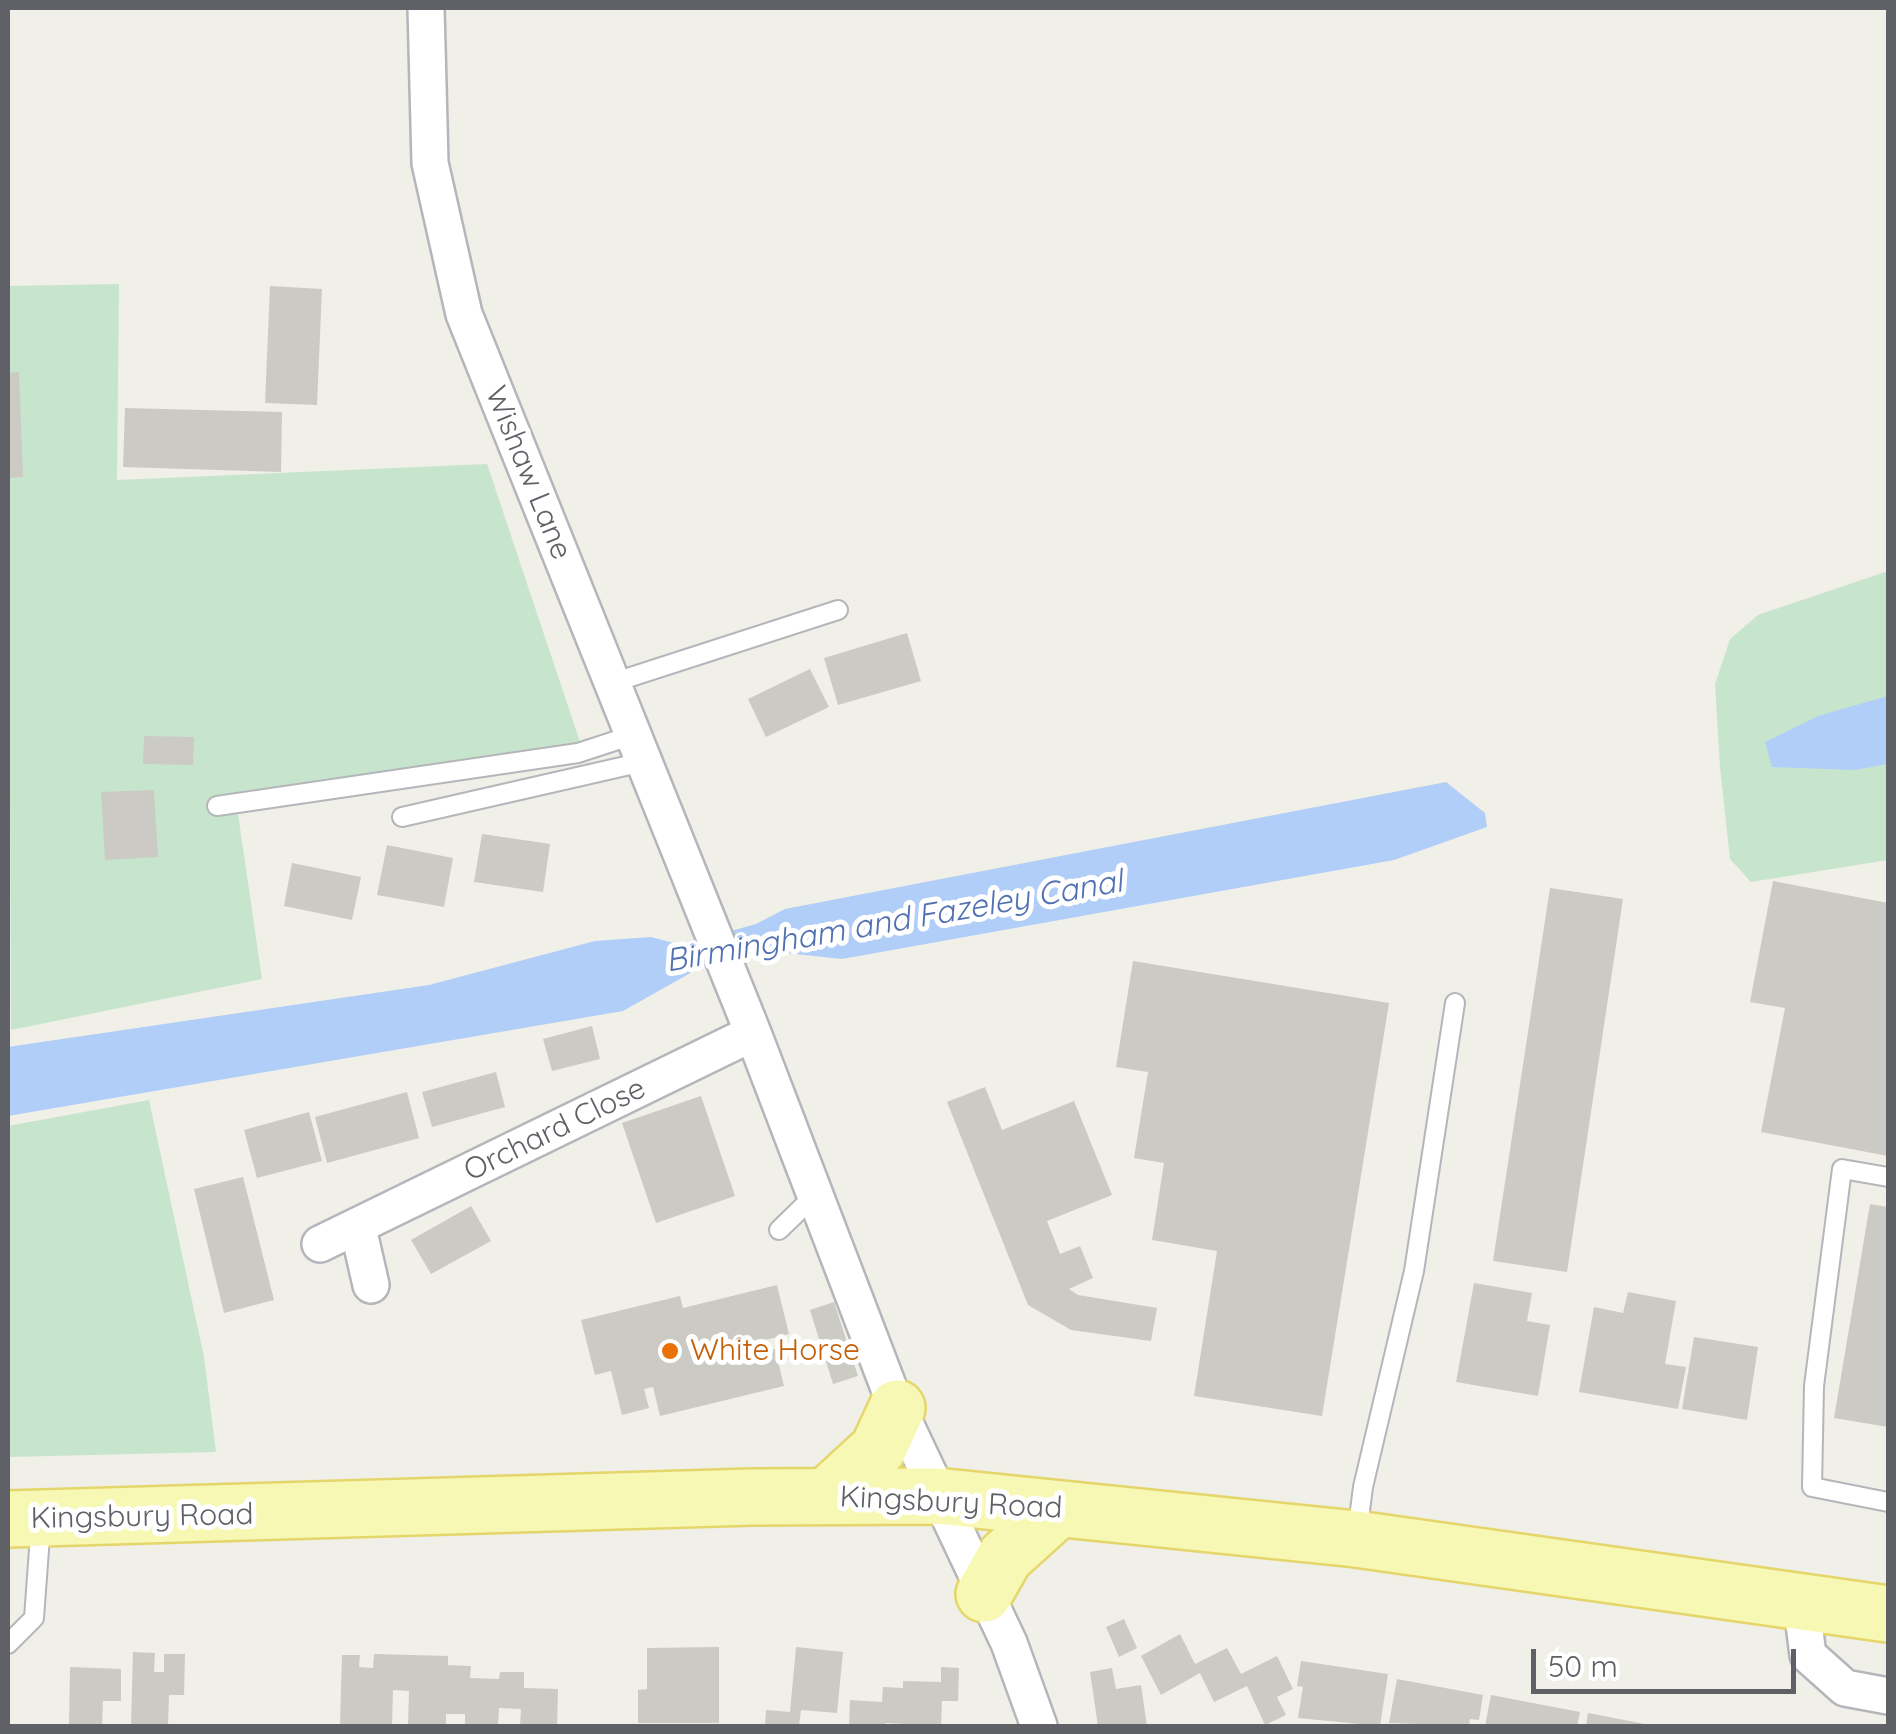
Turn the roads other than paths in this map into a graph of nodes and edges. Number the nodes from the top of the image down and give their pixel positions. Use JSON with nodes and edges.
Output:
{"nodes":[{"id":1,"x":426,"y":8,"type":"edge"},
{"id":2,"x":838,"y":610,"type":"dead end"},
{"id":3,"x":612,"y":683,"type":"junction"},
{"id":4,"x":638,"y":748,"type":"junction"},
{"id":5,"x":217,"y":806,"type":"dead end"},
{"id":6,"x":402,"y":818,"type":"dead end"},
{"id":7,"x":1454,"y":1003,"type":"dead end"},
{"id":8,"x":753,"y":1033,"type":"junction"},
{"id":9,"x":1888,"y":1177,"type":"edge"},
{"id":10,"x":815,"y":1195,"type":"junction"},
{"id":11,"x":358,"y":1228,"type":"junction"},
{"id":12,"x":779,"y":1230,"type":"dead end"},
{"id":13,"x":320,"y":1244,"type":"dead end"},
{"id":14,"x":371,"y":1286,"type":"dead end"},
{"id":15,"x":897,"y":1408,"type":"junction"},
{"id":16,"x":827,"y":1496,"type":"junction"},
{"id":17,"x":936,"y":1496,"type":"junction"},
{"id":18,"x":1888,"y":1502,"type":"edge"},
{"id":19,"x":1058,"y":1509,"type":"junction"},
{"id":20,"x":24,"y":1518,"type":"edge"},
{"id":21,"x":1356,"y":1539,"type":"junction"},
{"id":22,"x":984,"y":1594,"type":"junction"},
{"id":23,"x":1801,"y":1601,"type":"junction"},
{"id":24,"x":1888,"y":1614,"type":"edge"},
{"id":25,"x":8,"y":1644,"type":"edge"},
{"id":26,"x":1888,"y":1696,"type":"edge"},
{"id":27,"x":1039,"y":1726,"type":"edge"}],
"edges":[{"from":1,"to":3,"type":"street","name":"Wishaw Lane"},
{"from":2,"to":3,"type":"lane"},
{"from":3,"to":4,"type":"street","name":"Wishaw Lane"},
{"from":4,"to":5,"type":"lane"},
{"from":4,"to":6,"type":"lane"},
{"from":4,"to":8,"type":"street","name":"Wishaw Lane"},
{"from":7,"to":21,"type":"lane"},
{"from":8,"to":10,"type":"street"},
{"from":8,"to":11,"type":"street","name":"Orchard Close"},
{"from":9,"to":18,"type":"lane"},
{"from":10,"to":12,"type":"lane"},
{"from":10,"to":15,"type":"street"},
{"from":11,"to":13,"type":"street","name":"Orchard Close"},
{"from":11,"to":14,"type":"street"},
{"from":15,"to":16,"type":"main road"},
{"from":15,"to":17,"type":"street"},
{"from":16,"to":17,"type":"main road","name":"Kingsbury Road"},
{"from":16,"to":20,"type":"main road","name":"Kingsbury Road"},
{"from":17,"to":19,"type":"main road","name":"Kingsbury Road"},
{"from":17,"to":22,"type":"street"},
{"from":19,"to":21,"type":"main road","name":"Kingsbury Road"},
{"from":19,"to":22,"type":"main road"},
{"from":20,"to":25,"type":"lane"},
{"from":21,"to":23,"type":"main road","name":"Kingsbury Road"},
{"from":22,"to":27,"type":"street"},
{"from":23,"to":24,"type":"main road","name":"Kingsbury Road"},
{"from":23,"to":26,"type":"street"}]}
